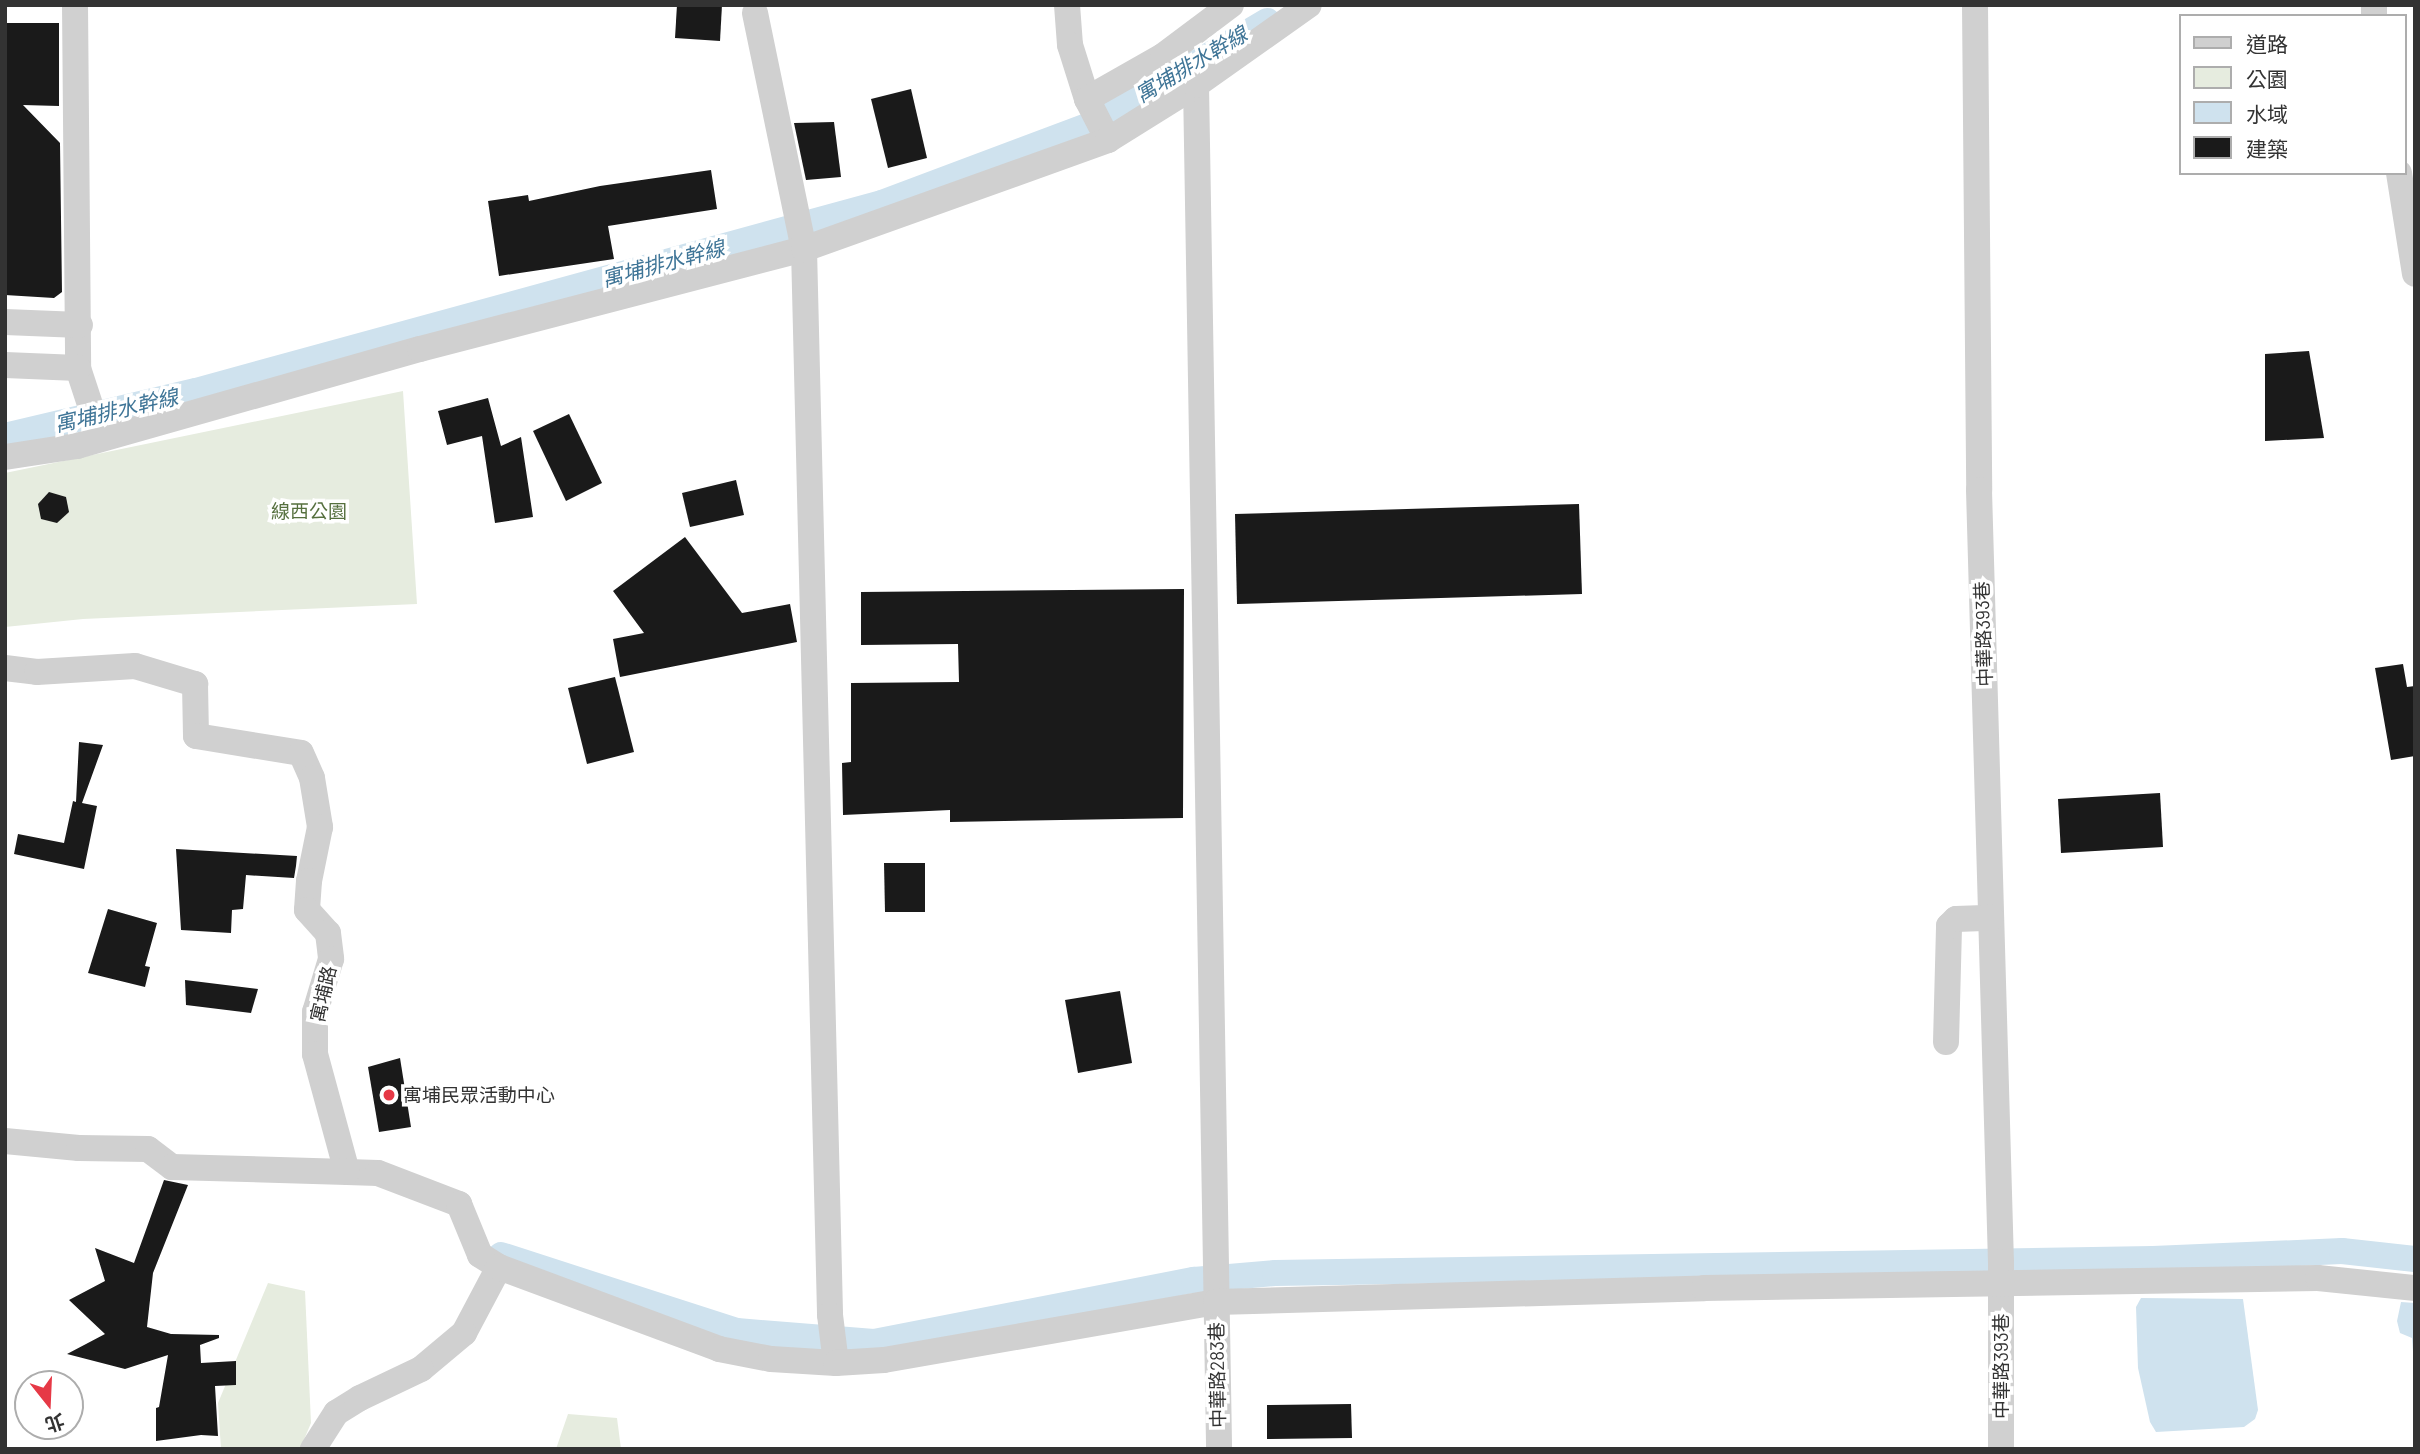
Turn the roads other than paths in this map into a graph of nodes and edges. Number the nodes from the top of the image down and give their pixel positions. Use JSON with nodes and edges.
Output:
{"nodes":[{"id":1,"x":75,"y":5,"type":"edge"},
{"id":2,"x":1067,"y":5,"type":"edge"},
{"id":3,"x":1231,"y":5,"type":"edge"},
{"id":4,"x":1308,"y":5,"type":"edge"},
{"id":5,"x":1975,"y":5,"type":"edge"},
{"id":6,"x":755,"y":13,"type":"dead end"},
{"id":7,"x":1196,"y":85,"type":"junction"},
{"id":8,"x":1087,"y":99,"type":"junction"},
{"id":9,"x":1108,"y":140,"type":"junction"},
{"id":10,"x":2399,"y":175,"type":"edge"},
{"id":11,"x":804,"y":249,"type":"junction"},
{"id":12,"x":2415,"y":274,"type":"edge"},
{"id":13,"x":5,"y":323,"type":"edge"},
{"id":14,"x":80,"y":325,"type":"junction"},
{"id":15,"x":5,"y":365,"type":"edge"},
{"id":16,"x":78,"y":368,"type":"junction"},
{"id":17,"x":101,"y":438,"type":"junction"},
{"id":18,"x":5,"y":457,"type":"edge"},
{"id":19,"x":5,"y":668,"type":"edge"},
{"id":20,"x":1991,"y":918,"type":"junction"},
{"id":21,"x":1946,"y":1041,"type":"dead end"},
{"id":22,"x":5,"y":1141,"type":"edge"},
{"id":23,"x":5,"y":1151,"type":"edge"},
{"id":24,"x":348,"y":1172,"type":"junction"},
{"id":25,"x":499,"y":1267,"type":"junction"},
{"id":26,"x":2001,"y":1273,"type":"junction"},
{"id":27,"x":2415,"y":1288,"type":"edge"},
{"id":28,"x":1216,"y":1302,"type":"junction"},
{"id":29,"x":836,"y":1363,"type":"junction"},
{"id":30,"x":313,"y":1449,"type":"edge"},
{"id":31,"x":1219,"y":1449,"type":"edge"},
{"id":32,"x":2001,"y":1449,"type":"edge"}],
"edges":[{"from":1,"to":14,"type":"street"},
{"from":2,"to":8,"type":"street"},
{"from":3,"to":8,"type":"street"},
{"from":4,"to":7,"type":"street"},
{"from":5,"to":20,"type":"street","name":"中華路393巷"},
{"from":6,"to":11,"type":"street"},
{"from":7,"to":9,"type":"street"},
{"from":7,"to":28,"type":"street","name":"中華路283巷"},
{"from":8,"to":9,"type":"street"},
{"from":9,"to":11,"type":"street"},
{"from":10,"to":12,"type":"street"},
{"from":11,"to":17,"type":"street"},
{"from":11,"to":29,"type":"street"},
{"from":13,"to":14,"type":"street"},
{"from":14,"to":16,"type":"street"},
{"from":15,"to":16,"type":"street"},
{"from":16,"to":17,"type":"street"},
{"from":17,"to":18,"type":"street"},
{"from":19,"to":24,"type":"street","name":"寓埔路"},
{"from":20,"to":21,"type":"street"},
{"from":20,"to":26,"type":"street","name":"中華路393巷"},
{"from":22,"to":23,"type":"street"},
{"from":22,"to":24,"type":"street"},
{"from":24,"to":25,"type":"street"},
{"from":25,"to":29,"type":"street"},
{"from":25,"to":30,"type":"street"},
{"from":26,"to":27,"type":"street"},
{"from":26,"to":28,"type":"street"},
{"from":26,"to":32,"type":"street","name":"中華路393巷"},
{"from":28,"to":29,"type":"street"},
{"from":28,"to":31,"type":"street","name":"中華路283巷"}]}
